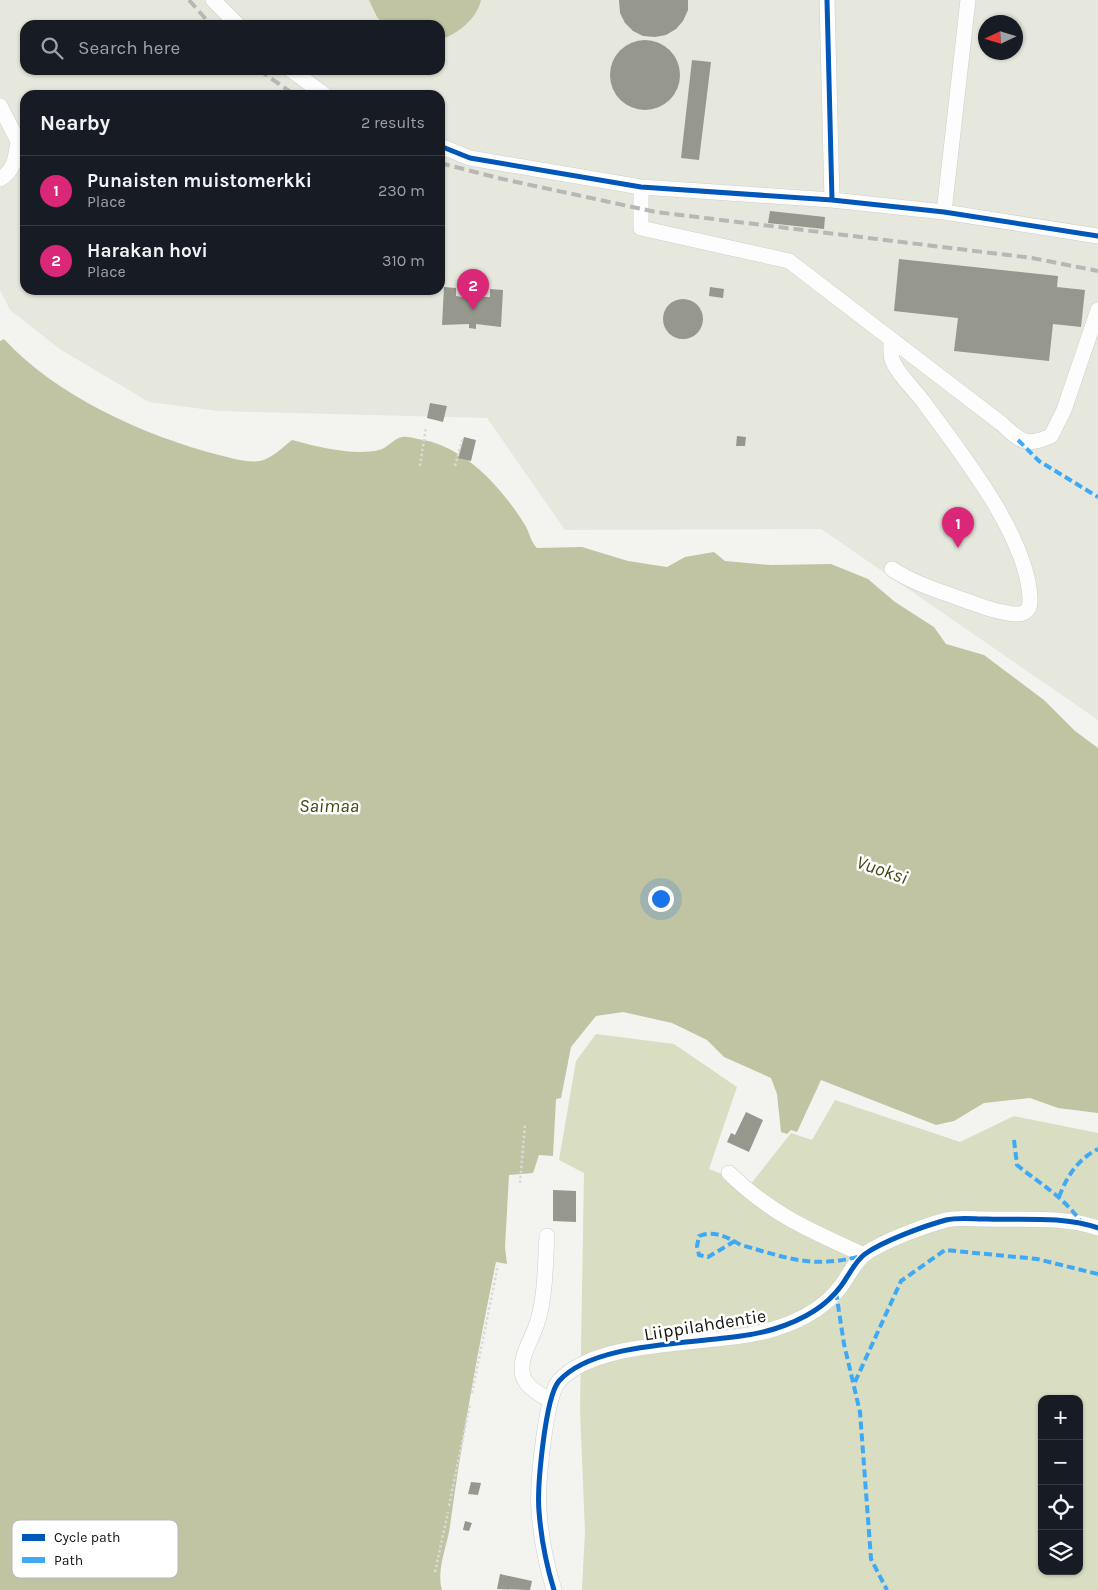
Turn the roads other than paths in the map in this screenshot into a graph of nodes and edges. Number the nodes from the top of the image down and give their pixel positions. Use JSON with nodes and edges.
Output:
{"nodes":[{"id":1,"x":213,"y":0,"type":"edge"},
{"id":2,"x":827,"y":0,"type":"edge"},
{"id":3,"x":968,"y":0,"type":"edge"},
{"id":4,"x":233,"y":20,"type":"edge"},
{"id":5,"x":298,"y":75,"type":"edge"},
{"id":6,"x":318,"y":90,"type":"edge"},
{"id":7,"x":0,"y":106,"type":"edge"},
{"id":8,"x":20,"y":143,"type":"edge"},
{"id":9,"x":20,"y":147,"type":"edge"},
{"id":10,"x":445,"y":148,"type":"edge"},
{"id":11,"x":0,"y":179,"type":"edge"},
{"id":12,"x":641,"y":187,"type":"junction"},
{"id":13,"x":832,"y":200,"type":"junction"},
{"id":14,"x":944,"y":212,"type":"junction"},
{"id":15,"x":1098,"y":236,"type":"edge"},
{"id":16,"x":1098,"y":310,"type":"edge"},
{"id":17,"x":891,"y":339,"type":"junction"},
{"id":18,"x":892,"y":569,"type":"dead end"},
{"id":19,"x":729,"y":1173,"type":"dead end"},
{"id":20,"x":1098,"y":1228,"type":"edge"},
{"id":21,"x":547,"y":1236,"type":"dead end"},
{"id":22,"x":864,"y":1255,"type":"junction"},
{"id":23,"x":549,"y":1400,"type":"junction"},
{"id":24,"x":554,"y":1590,"type":"edge"}],
"edges":[{"from":1,"to":4,"type":"street"},
{"from":2,"to":13,"type":"street"},
{"from":3,"to":14,"type":"street"},
{"from":5,"to":6,"type":"street"},
{"from":7,"to":8,"type":"street"},
{"from":9,"to":11,"type":"street"},
{"from":10,"to":12,"type":"street"},
{"from":12,"to":13,"type":"street"},
{"from":12,"to":17,"type":"street"},
{"from":13,"to":14,"type":"street"},
{"from":14,"to":15,"type":"street"},
{"from":16,"to":17,"type":"street"},
{"from":17,"to":18,"type":"street"},
{"from":19,"to":22,"type":"street"},
{"from":20,"to":22,"type":"street","name":"Liippilahdentie"},
{"from":21,"to":23,"type":"street"},
{"from":22,"to":23,"type":"street","name":"Liippilahdentie"},
{"from":23,"to":24,"type":"street","name":"Liippilahdentie"}]}
